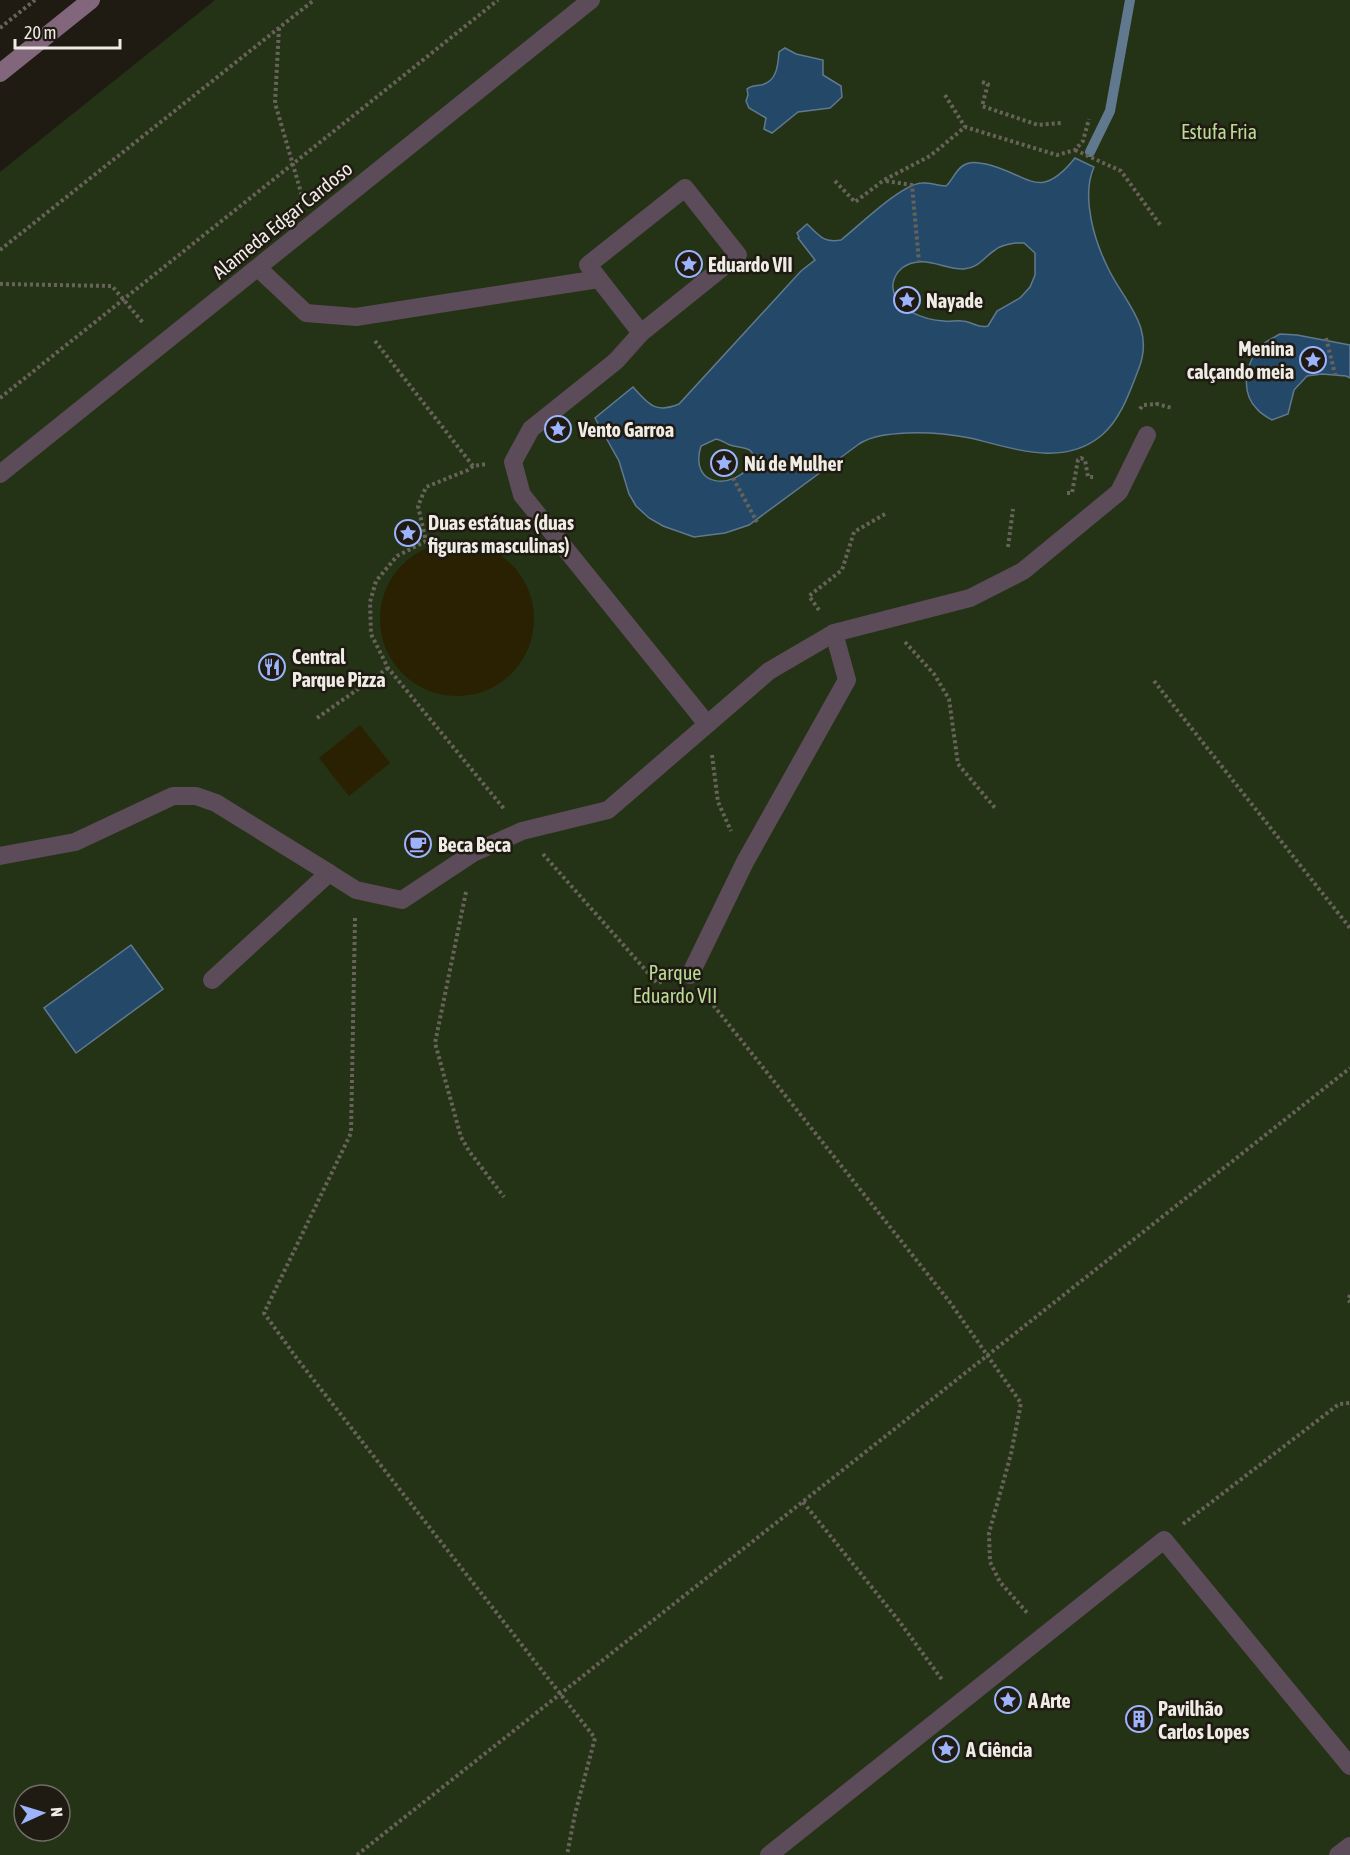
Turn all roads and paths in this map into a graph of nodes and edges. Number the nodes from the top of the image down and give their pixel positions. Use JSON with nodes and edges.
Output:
{"nodes":[{"id":1,"x":35,"y":0,"type":"edge"},
{"id":2,"x":91,"y":0,"type":"edge"},
{"id":3,"x":314,"y":0,"type":"edge"},
{"id":4,"x":498,"y":0,"type":"edge"},
{"id":5,"x":591,"y":0,"type":"edge"},
{"id":6,"x":279,"y":27,"type":"junction"},
{"id":7,"x":0,"y":28,"type":"edge"},
{"id":8,"x":0,"y":73,"type":"edge"},
{"id":9,"x":982,"y":82,"type":"dead end"},
{"id":10,"x":945,"y":95,"type":"dead end"},
{"id":11,"x":1089,"y":119,"type":"dead end"},
{"id":12,"x":1061,"y":123,"type":"dead end"},
{"id":13,"x":965,"y":126,"type":"junction"},
{"id":14,"x":1075,"y":150,"type":"junction"},
{"id":15,"x":292,"y":164,"type":"junction"},
{"id":16,"x":884,"y":180,"type":"junction"},
{"id":17,"x":835,"y":181,"type":"dead end"},
{"id":18,"x":310,"y":226,"type":"junction"},
{"id":19,"x":1161,"y":226,"type":"dead end"},
{"id":20,"x":0,"y":250,"type":"edge"},
{"id":21,"x":919,"y":262,"type":"dead end"},
{"id":22,"x":258,"y":268,"type":"junction"},
{"id":23,"x":599,"y":279,"type":"junction"},
{"id":24,"x":0,"y":284,"type":"edge"},
{"id":25,"x":123,"y":300,"type":"junction"},
{"id":26,"x":356,"y":317,"type":"junction"},
{"id":27,"x":641,"y":333,"type":"junction"},
{"id":28,"x":1326,"y":338,"type":"dead end"},
{"id":29,"x":162,"y":346,"type":"junction"},
{"id":30,"x":1336,"y":378,"type":"dead end"},
{"id":31,"x":0,"y":398,"type":"edge"},
{"id":32,"x":1157,"y":404,"type":"dead end"},
{"id":33,"x":1138,"y":412,"type":"dead end"},
{"id":34,"x":1147,"y":435,"type":"dead end"},
{"id":35,"x":513,"y":462,"type":"junction"},
{"id":36,"x":473,"y":466,"type":"junction"},
{"id":37,"x":1101,"y":469,"type":"dead end"},
{"id":38,"x":0,"y":474,"type":"edge"},
{"id":39,"x":733,"y":478,"type":"dead end"},
{"id":40,"x":1067,"y":493,"type":"dead end"},
{"id":41,"x":885,"y":514,"type":"dead end"},
{"id":42,"x":757,"y":522,"type":"dead end"},
{"id":43,"x":885,"y":619,"type":"junction"},
{"id":44,"x":834,"y":633,"type":"junction"},
{"id":45,"x":388,"y":668,"type":"junction"},
{"id":46,"x":1154,"y":681,"type":"dead end"},
{"id":47,"x":317,"y":718,"type":"dead end"},
{"id":48,"x":707,"y":724,"type":"junction"},
{"id":49,"x":995,"y":808,"type":"dead end"},
{"id":50,"x":522,"y":831,"type":"junction"},
{"id":51,"x":474,"y":853,"type":"junction"},
{"id":52,"x":0,"y":856,"type":"edge"},
{"id":53,"x":745,"y":862,"type":"junction"},
{"id":54,"x":329,"y":873,"type":"junction"},
{"id":55,"x":356,"y":890,"type":"junction"},
{"id":56,"x":1350,"y":928,"type":"edge"},
{"id":57,"x":690,"y":975,"type":"junction"},
{"id":58,"x":212,"y":980,"type":"dead end"},
{"id":59,"x":1350,"y":1068,"type":"edge"},
{"id":60,"x":504,"y":1197,"type":"dead end"},
{"id":61,"x":1350,"y":1295,"type":"edge"},
{"id":62,"x":1350,"y":1302,"type":"edge"},
{"id":63,"x":988,"y":1356,"type":"junction"},
{"id":64,"x":1350,"y":1403,"type":"edge"},
{"id":65,"x":803,"y":1502,"type":"junction"},
{"id":66,"x":1186,"y":1522,"type":"dead end"},
{"id":67,"x":1046,"y":1634,"type":"junction"},
{"id":68,"x":561,"y":1693,"type":"junction"},
{"id":69,"x":959,"y":1704,"type":"junction"},
{"id":70,"x":1350,"y":1766,"type":"edge"},
{"id":71,"x":1350,"y":1846,"type":"edge"},
{"id":72,"x":357,"y":1855,"type":"edge"},
{"id":73,"x":567,"y":1855,"type":"edge"},
{"id":74,"x":770,"y":1855,"type":"edge"},
{"id":75,"x":1338,"y":1855,"type":"edge"}],
"edges":[{"from":1,"to":7,"type":"path"},
{"from":2,"to":8,"type":"street"},
{"from":3,"to":6,"type":"path"},
{"from":4,"to":15,"type":"path"},
{"from":5,"to":18,"type":"street","name":"Alameda Edgar Cardoso"},
{"from":6,"to":15,"type":"path"},
{"from":6,"to":20,"type":"path"},
{"from":9,"to":12,"type":"path"},
{"from":10,"to":13,"type":"path"},
{"from":11,"to":14,"type":"path"},
{"from":13,"to":14,"type":"path"},
{"from":13,"to":16,"type":"path"},
{"from":14,"to":19,"type":"path"},
{"from":15,"to":18,"type":"path"},
{"from":15,"to":25,"type":"path"},
{"from":16,"to":17,"type":"path"},
{"from":16,"to":21,"type":"path"},
{"from":18,"to":22,"type":"street","name":"Alameda Edgar Cardoso"},
{"from":22,"to":26,"type":"street"},
{"from":22,"to":29,"type":"street","name":"Alameda Edgar Cardoso"},
{"from":23,"to":26,"type":"street"},
{"from":23,"to":27,"type":"street"},
{"from":23,"to":27,"type":"street"},
{"from":24,"to":25,"type":"path"},
{"from":25,"to":29,"type":"path"},
{"from":25,"to":31,"type":"path"},
{"from":26,"to":36,"type":"path"},
{"from":27,"to":35,"type":"street"},
{"from":28,"to":30,"type":"path"},
{"from":29,"to":38,"type":"street","name":"Alameda Edgar Cardoso"},
{"from":32,"to":33,"type":"path"},
{"from":34,"to":43,"type":"street"},
{"from":35,"to":36,"type":"path"},
{"from":35,"to":48,"type":"street"},
{"from":36,"to":45,"type":"path"},
{"from":37,"to":40,"type":"path"},
{"from":39,"to":42,"type":"path"},
{"from":41,"to":44,"type":"path"},
{"from":43,"to":44,"type":"street"},
{"from":43,"to":49,"type":"path"},
{"from":44,"to":48,"type":"street"},
{"from":44,"to":53,"type":"street"},
{"from":45,"to":47,"type":"path"},
{"from":45,"to":50,"type":"path"},
{"from":46,"to":56,"type":"path"},
{"from":48,"to":50,"type":"street"},
{"from":48,"to":53,"type":"path"},
{"from":50,"to":51,"type":"street"},
{"from":50,"to":57,"type":"path"},
{"from":51,"to":55,"type":"street"},
{"from":51,"to":60,"type":"path"},
{"from":52,"to":54,"type":"street"},
{"from":53,"to":57,"type":"street"},
{"from":54,"to":55,"type":"street"},
{"from":54,"to":58,"type":"street"},
{"from":55,"to":68,"type":"path"},
{"from":57,"to":63,"type":"path"},
{"from":59,"to":63,"type":"path"},
{"from":61,"to":62,"type":"path"},
{"from":63,"to":65,"type":"path"},
{"from":63,"to":67,"type":"path"},
{"from":64,"to":66,"type":"path"},
{"from":65,"to":68,"type":"path"},
{"from":65,"to":69,"type":"path"},
{"from":67,"to":69,"type":"street"},
{"from":67,"to":70,"type":"street"},
{"from":68,"to":72,"type":"path"},
{"from":68,"to":73,"type":"path"},
{"from":69,"to":74,"type":"street"},
{"from":71,"to":75,"type":"street"}]}
